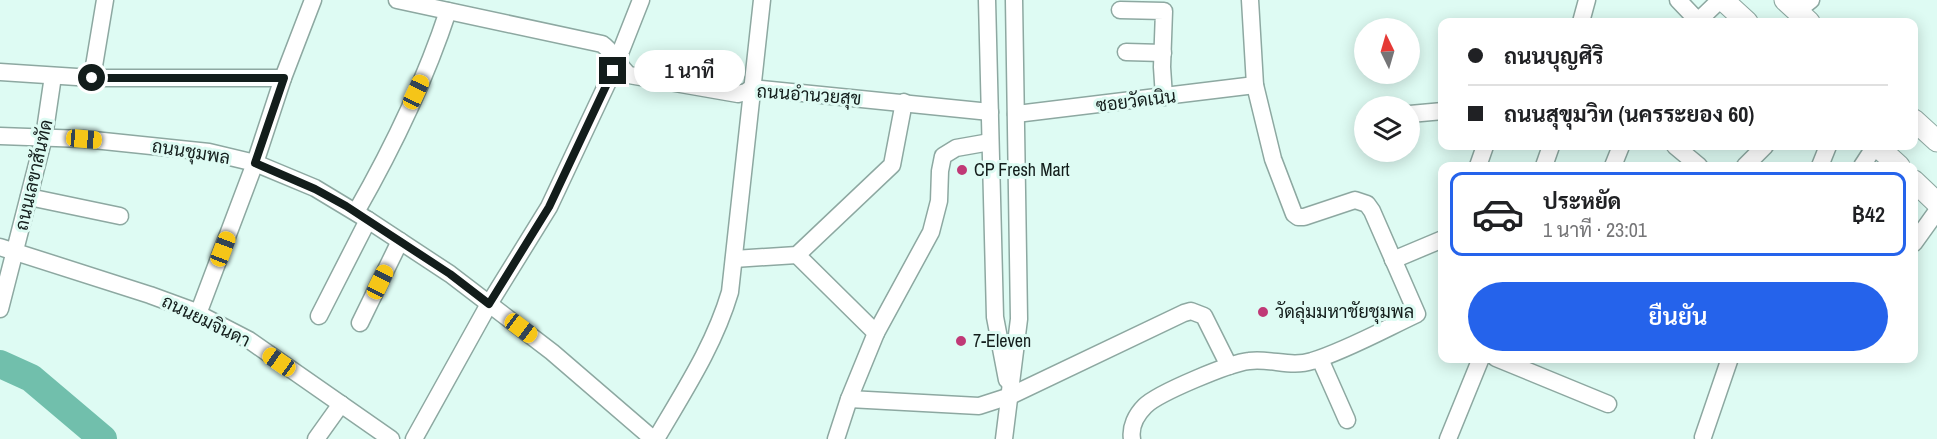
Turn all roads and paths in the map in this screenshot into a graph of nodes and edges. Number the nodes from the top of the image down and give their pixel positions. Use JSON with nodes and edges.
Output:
{"nodes":[{"id":1,"x":105,"y":0,"type":"edge"},
{"id":2,"x":313,"y":0,"type":"edge"},
{"id":3,"x":397,"y":0,"type":"edge"},
{"id":4,"x":641,"y":0,"type":"edge"},
{"id":5,"x":762,"y":0,"type":"edge"},
{"id":6,"x":987,"y":0,"type":"edge"},
{"id":7,"x":1014,"y":0,"type":"edge"},
{"id":8,"x":1250,"y":0,"type":"edge"},
{"id":9,"x":1587,"y":0,"type":"edge"},
{"id":10,"x":1678,"y":0,"type":"edge"},
{"id":11,"x":1721,"y":0,"type":"edge"},
{"id":12,"x":1120,"y":10,"type":"dead end"},
{"id":13,"x":448,"y":11,"type":"junction"},
{"id":14,"x":1582,"y":18,"type":"edge"},
{"id":15,"x":1694,"y":18,"type":"edge"},
{"id":16,"x":1702,"y":18,"type":"edge"},
{"id":17,"x":1742,"y":18,"type":"edge"},
{"id":18,"x":1126,"y":52,"type":"dead end"},
{"id":19,"x":1163,"y":53,"type":"junction"},
{"id":20,"x":617,"y":60,"type":"junction"},
{"id":21,"x":0,"y":72,"type":"edge"},
{"id":22,"x":53,"y":76,"type":"junction"},
{"id":23,"x":92,"y":78,"type":"junction"},
{"id":24,"x":284,"y":78,"type":"junction"},
{"id":25,"x":1255,"y":85,"type":"junction"},
{"id":26,"x":752,"y":88,"type":"junction"},
{"id":27,"x":1164,"y":97,"type":"junction"},
{"id":28,"x":904,"y":102,"type":"junction"},
{"id":29,"x":1438,"y":111,"type":"edge"},
{"id":30,"x":990,"y":112,"type":"junction"},
{"id":31,"x":1420,"y":113,"type":"edge"},
{"id":32,"x":1016,"y":114,"type":"junction"},
{"id":33,"x":1918,"y":124,"type":"edge"},
{"id":34,"x":0,"y":136,"type":"edge"},
{"id":35,"x":44,"y":137,"type":"junction"},
{"id":36,"x":990,"y":141,"type":"junction"},
{"id":37,"x":1937,"y":141,"type":"edge"},
{"id":38,"x":1680,"y":150,"type":"edge"},
{"id":39,"x":1761,"y":150,"type":"edge"},
{"id":40,"x":1881,"y":150,"type":"edge"},
{"id":41,"x":1694,"y":162,"type":"edge"},
{"id":42,"x":1749,"y":162,"type":"edge"},
{"id":43,"x":1894,"y":162,"type":"edge"},
{"id":44,"x":255,"y":163,"type":"junction"},
{"id":45,"x":1918,"y":185,"type":"edge"},
{"id":46,"x":29,"y":197,"type":"junction"},
{"id":47,"x":1937,"y":203,"type":"edge"},
{"id":48,"x":1937,"y":210,"type":"edge"},
{"id":49,"x":120,"y":216,"type":"dead end"},
{"id":50,"x":362,"y":216,"type":"junction"},
{"id":51,"x":1918,"y":237,"type":"edge"},
{"id":52,"x":400,"y":241,"type":"junction"},
{"id":53,"x":1438,"y":241,"type":"edge"},
{"id":54,"x":8,"y":249,"type":"edge"},
{"id":55,"x":797,"y":255,"type":"junction"},
{"id":56,"x":734,"y":259,"type":"junction"},
{"id":57,"x":1393,"y":260,"type":"junction"},
{"id":58,"x":489,"y":304,"type":"junction"},
{"id":59,"x":0,"y":309,"type":"edge"},
{"id":60,"x":198,"y":314,"type":"junction"},
{"id":61,"x":319,"y":316,"type":"dead end"},
{"id":62,"x":360,"y":323,"type":"dead end"},
{"id":63,"x":876,"y":333,"type":"junction"},
{"id":64,"x":1320,"y":359,"type":"junction"},
{"id":65,"x":1479,"y":363,"type":"edge"},
{"id":66,"x":1508,"y":363,"type":"edge"},
{"id":67,"x":1728,"y":363,"type":"edge"},
{"id":68,"x":1228,"y":366,"type":"junction"},
{"id":69,"x":1010,"y":396,"type":"junction"},
{"id":70,"x":849,"y":399,"type":"junction"},
{"id":71,"x":341,"y":404,"type":"junction"},
{"id":72,"x":1608,"y":404,"type":"dead end"},
{"id":73,"x":1347,"y":420,"type":"dead end"},
{"id":74,"x":1702,"y":437,"type":"dead end"},
{"id":75,"x":1452,"y":438,"type":"edge"},
{"id":76,"x":316,"y":439,"type":"edge"},
{"id":77,"x":390,"y":439,"type":"edge"},
{"id":78,"x":414,"y":439,"type":"edge"},
{"id":79,"x":655,"y":439,"type":"edge"},
{"id":80,"x":836,"y":439,"type":"edge"},
{"id":81,"x":1004,"y":439,"type":"edge"},
{"id":82,"x":1132,"y":439,"type":"edge"}],
"edges":[{"from":1,"to":23,"type":"street"},
{"from":2,"to":24,"type":"street"},
{"from":3,"to":13,"type":"street","name":"ถนนอำนวยสุข"},
{"from":4,"to":20,"type":"street"},
{"from":5,"to":26,"type":"street"},
{"from":6,"to":30,"type":"street"},
{"from":7,"to":32,"type":"street"},
{"from":8,"to":25,"type":"street"},
{"from":9,"to":14,"type":"street"},
{"from":10,"to":15,"type":"street"},
{"from":11,"to":16,"type":"street"},
{"from":11,"to":17,"type":"main road"},
{"from":12,"to":19,"type":"street"},
{"from":13,"to":20,"type":"street","name":"ถนนอำนวยสุข"},
{"from":13,"to":50,"type":"street"},
{"from":18,"to":19,"type":"street"},
{"from":19,"to":27,"type":"street"},
{"from":20,"to":26,"type":"street","name":"ถนนอำนวยสุข"},
{"from":20,"to":58,"type":"street"},
{"from":21,"to":22,"type":"street"},
{"from":22,"to":23,"type":"street"},
{"from":22,"to":35,"type":"street","name":"ถนนเลขาสันทัด"},
{"from":23,"to":24,"type":"street"},
{"from":24,"to":44,"type":"street"},
{"from":25,"to":27,"type":"street","name":"ซอยวัดเนิน"},
{"from":25,"to":57,"type":"street"},
{"from":26,"to":28,"type":"street","name":"ถนนอำนวยสุข"},
{"from":26,"to":56,"type":"street"},
{"from":27,"to":32,"type":"street","name":"ซอยวัดเนิน"},
{"from":28,"to":30,"type":"street","name":"ถนนอำนวยสุข"},
{"from":28,"to":55,"type":"street"},
{"from":29,"to":31,"type":"street"},
{"from":30,"to":36,"type":"street"},
{"from":32,"to":69,"type":"street"},
{"from":33,"to":37,"type":"main road"},
{"from":34,"to":35,"type":"street","name":"ถนนชุมพล"},
{"from":35,"to":44,"type":"street","name":"ถนนชุมพล"},
{"from":35,"to":46,"type":"street","name":"ถนนเลขาสันทัด"},
{"from":36,"to":63,"type":"street"},
{"from":36,"to":69,"type":"street"},
{"from":38,"to":41,"type":"street"},
{"from":39,"to":42,"type":"street"},
{"from":40,"to":43,"type":"main road"},
{"from":44,"to":50,"type":"street","name":"ถนนชุมพล"},
{"from":44,"to":60,"type":"street"},
{"from":45,"to":47,"type":"main road"},
{"from":46,"to":49,"type":"street"},
{"from":46,"to":54,"type":"street","name":"ถนนเลขาสันทัด"},
{"from":48,"to":51,"type":"street"},
{"from":50,"to":52,"type":"street","name":"ถนนชุมพล"},
{"from":50,"to":61,"type":"street"},
{"from":52,"to":58,"type":"street","name":"ถนนชุมพล"},
{"from":52,"to":62,"type":"street"},
{"from":53,"to":57,"type":"street"},
{"from":54,"to":59,"type":"street","name":"ถนนเลขาสันทัด"},
{"from":54,"to":60,"type":"street","name":"ถนนยมจินดา"},
{"from":55,"to":56,"type":"street"},
{"from":55,"to":63,"type":"street"},
{"from":56,"to":79,"type":"street"},
{"from":57,"to":64,"type":"street"},
{"from":58,"to":78,"type":"street"},
{"from":58,"to":79,"type":"street","name":"ถนนชุมพล"},
{"from":60,"to":71,"type":"street","name":"ถนนยมจินดา"},
{"from":63,"to":70,"type":"street"},
{"from":64,"to":68,"type":"street"},
{"from":64,"to":73,"type":"street"},
{"from":65,"to":75,"type":"street"},
{"from":66,"to":72,"type":"street"},
{"from":67,"to":74,"type":"street"},
{"from":68,"to":69,"type":"street"},
{"from":68,"to":82,"type":"street"},
{"from":69,"to":70,"type":"street"},
{"from":69,"to":81,"type":"street"},
{"from":70,"to":80,"type":"street"},
{"from":71,"to":76,"type":"street"},
{"from":71,"to":77,"type":"street","name":"ถนนยมจินดา"}]}
